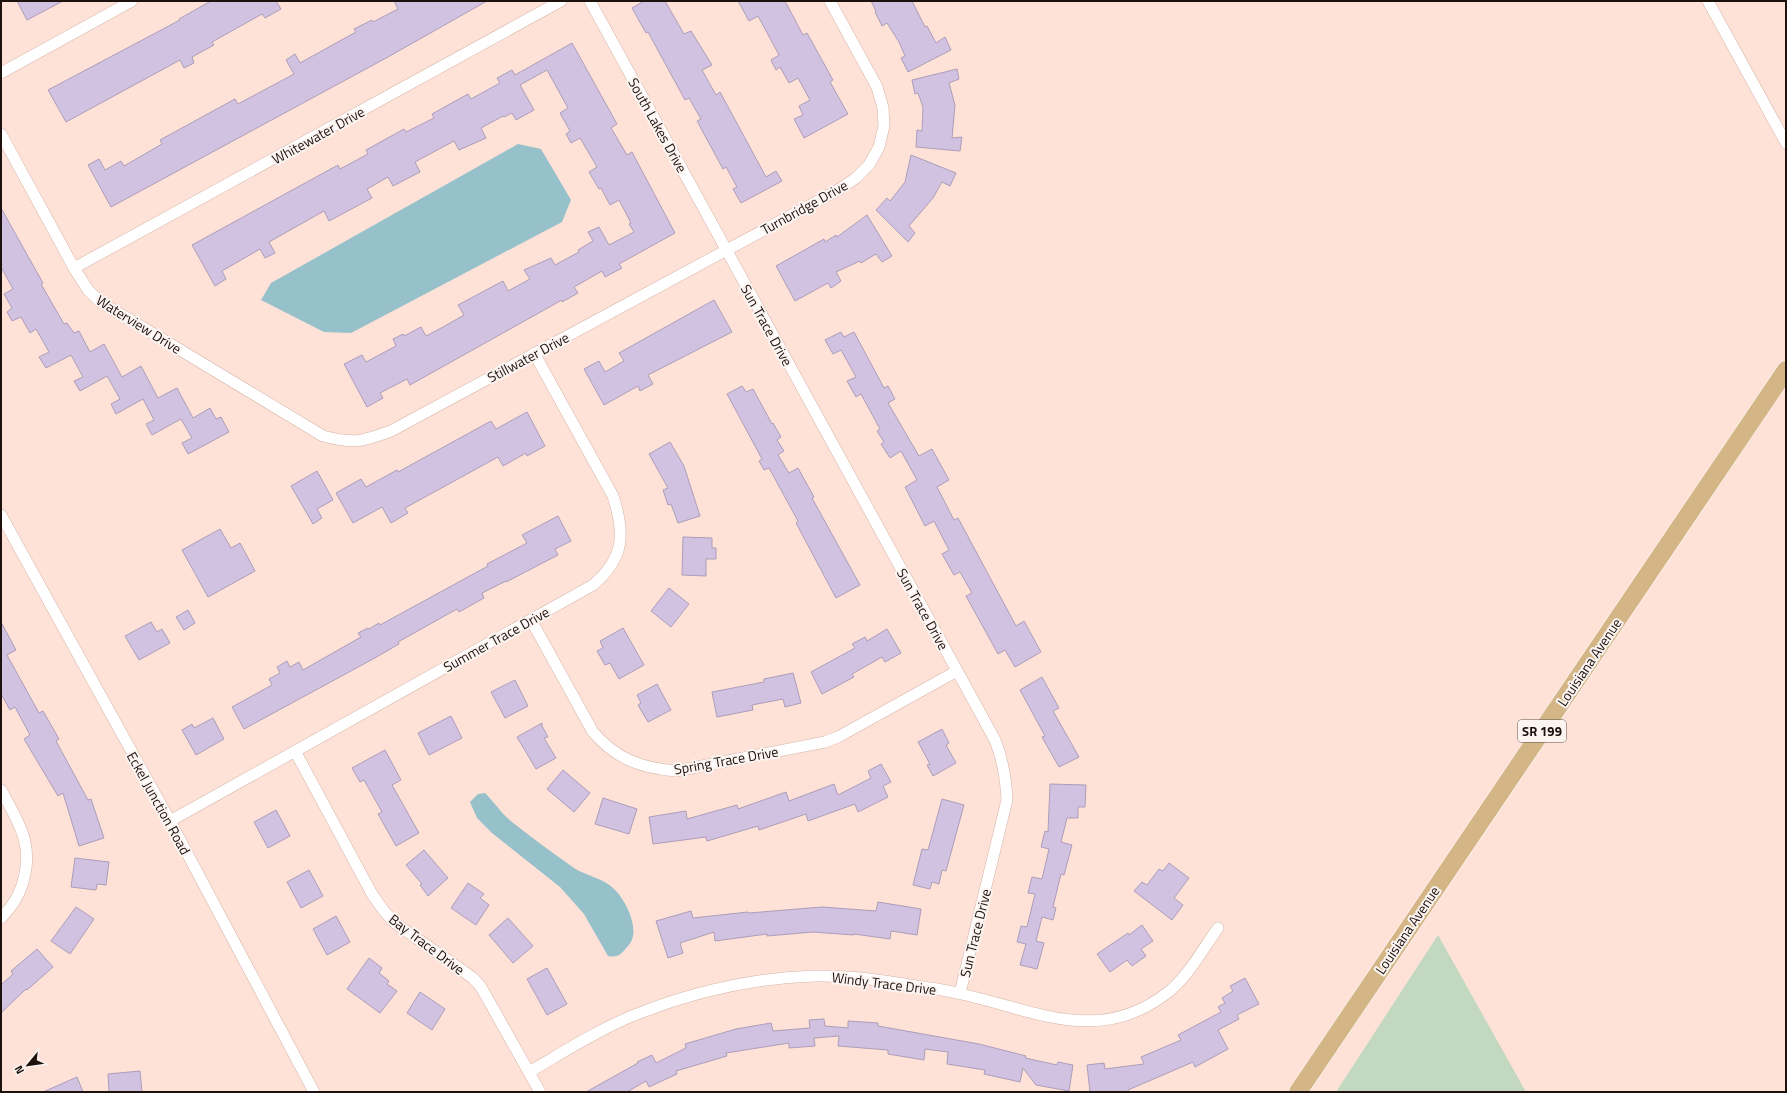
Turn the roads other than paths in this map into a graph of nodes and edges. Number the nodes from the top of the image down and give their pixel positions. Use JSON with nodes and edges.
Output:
{"nodes":[{"id":1,"x":132,"y":1,"type":"edge"},
{"id":2,"x":561,"y":1,"type":"edge"},
{"id":3,"x":590,"y":1,"type":"edge"},
{"id":4,"x":830,"y":1,"type":"edge"},
{"id":5,"x":1708,"y":1,"type":"edge"},
{"id":6,"x":1,"y":73,"type":"edge"},
{"id":7,"x":1,"y":134,"type":"edge"},
{"id":8,"x":1786,"y":143,"type":"edge"},
{"id":9,"x":726,"y":249,"type":"junction"},
{"id":10,"x":74,"y":268,"type":"junction"},
{"id":11,"x":534,"y":353,"type":"junction"},
{"id":12,"x":1786,"y":370,"type":"edge"},
{"id":13,"x":323,"y":436,"type":"joint"},
{"id":14,"x":1,"y":515,"type":"edge"},
{"id":15,"x":531,"y":620,"type":"junction"},
{"id":16,"x":957,"y":671,"type":"junction"},
{"id":17,"x":295,"y":751,"type":"junction"},
{"id":18,"x":1,"y":790,"type":"edge"},
{"id":19,"x":170,"y":821,"type":"junction"},
{"id":20,"x":1,"y":918,"type":"edge"},
{"id":21,"x":1218,"y":928,"type":"dead end"},
{"id":22,"x":960,"y":993,"type":"junction"},
{"id":23,"x":529,"y":1072,"type":"junction"},
{"id":24,"x":314,"y":1092,"type":"edge"},
{"id":25,"x":540,"y":1092,"type":"edge"},
{"id":26,"x":1298,"y":1092,"type":"edge"}],
"edges":[{"from":1,"to":6,"type":"street"},
{"from":2,"to":10,"type":"street","name":"Whitewater Drive"},
{"from":3,"to":9,"type":"street","name":"South Lakes Drive"},
{"from":4,"to":9,"type":"street","name":"Turnbridge Drive"},
{"from":5,"to":8,"type":"street"},
{"from":7,"to":10,"type":"street","name":"Waterview Drive"},
{"from":9,"to":11,"type":"street","name":"Stillwater Drive"},
{"from":9,"to":16,"type":"street","name":"Sun Trace Drive"},
{"from":10,"to":13,"type":"street","name":"Waterview Drive"},
{"from":11,"to":13,"type":"street","name":"Stillwater Drive"},
{"from":11,"to":15,"type":"street","name":"Summer Trace Drive"},
{"from":12,"to":26,"type":"main road","name":"Louisiana Avenue","number":"SR 199"},
{"from":14,"to":19,"type":"street","name":"Eckel Junction Road"},
{"from":15,"to":16,"type":"street","name":"Spring Trace Drive"},
{"from":15,"to":17,"type":"street","name":"Summer Trace Drive"},
{"from":16,"to":22,"type":"street","name":"Sun Trace Drive"},
{"from":17,"to":19,"type":"street","name":"Summer Trace Drive"},
{"from":17,"to":23,"type":"street","name":"Bay Trace Drive"},
{"from":18,"to":20,"type":"street"},
{"from":19,"to":24,"type":"street","name":"Eckel Junction Road"},
{"from":21,"to":22,"type":"street","name":"Windy Trace Drive"},
{"from":22,"to":23,"type":"street","name":"Windy Trace Drive"},
{"from":23,"to":25,"type":"street","name":"Bay Trace Drive"}]}
